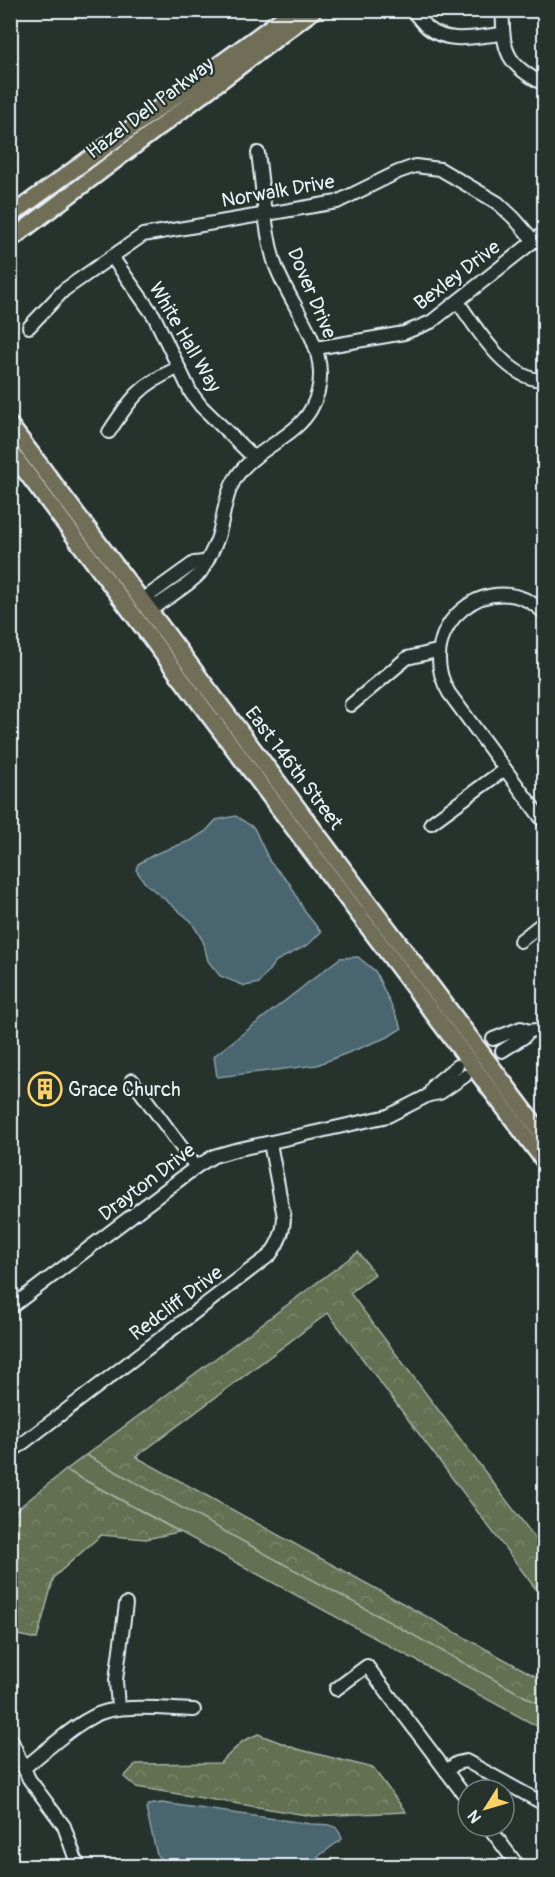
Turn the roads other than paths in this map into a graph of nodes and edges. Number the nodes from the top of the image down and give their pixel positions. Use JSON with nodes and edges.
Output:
{"nodes":[{"id":1,"x":294,"y":10,"type":"edge"},
{"id":2,"x":314,"y":10,"type":"edge"},
{"id":3,"x":503,"y":10,"type":"edge"},
{"id":4,"x":413,"y":11,"type":"edge"},
{"id":5,"x":502,"y":34,"type":"junction"},
{"id":6,"x":544,"y":84,"type":"edge"},
{"id":7,"x":258,"y":153,"type":"dead end"},
{"id":8,"x":266,"y":214,"type":"junction"},
{"id":9,"x":10,"y":216,"type":"edge"},
{"id":10,"x":544,"y":232,"type":"edge"},
{"id":11,"x":10,"y":240,"type":"edge"},
{"id":12,"x":534,"y":241,"type":"junction"},
{"id":13,"x":112,"y":257,"type":"junction"},
{"id":14,"x":458,"y":302,"type":"junction"},
{"id":15,"x":28,"y":327,"type":"dead end"},
{"id":16,"x":316,"y":348,"type":"junction"},
{"id":17,"x":178,"y":368,"type":"junction"},
{"id":18,"x":544,"y":380,"type":"edge"},
{"id":19,"x":10,"y":425,"type":"edge"},
{"id":20,"x":109,"y":432,"type":"dead end"},
{"id":21,"x":10,"y":451,"type":"edge"},
{"id":22,"x":254,"y":458,"type":"junction"},
{"id":23,"x":144,"y":608,"type":"junction"},
{"id":24,"x":544,"y":613,"type":"edge"},
{"id":25,"x":438,"y":651,"type":"junction"},
{"id":26,"x":351,"y":705,"type":"dead end"},
{"id":27,"x":505,"y":769,"type":"junction"},
{"id":28,"x":544,"y":822,"type":"edge"},
{"id":29,"x":431,"y":823,"type":"dead end"},
{"id":30,"x":544,"y":922,"type":"edge"},
{"id":31,"x":520,"y":941,"type":"dead end"},
{"id":32,"x":544,"y":1029,"type":"edge"},
{"id":33,"x":529,"y":1031,"type":"junction"},
{"id":34,"x":493,"y":1039,"type":"dead end"},
{"id":35,"x":502,"y":1051,"type":"dead end"},
{"id":36,"x":461,"y":1071,"type":"dead end"},
{"id":37,"x":132,"y":1080,"type":"dead end"},
{"id":38,"x":544,"y":1136,"type":"edge"},
{"id":39,"x":270,"y":1143,"type":"junction"},
{"id":40,"x":544,"y":1161,"type":"edge"},
{"id":41,"x":196,"y":1167,"type":"junction"},
{"id":42,"x":10,"y":1308,"type":"edge"},
{"id":43,"x":10,"y":1453,"type":"edge"},
{"id":44,"x":126,"y":1604,"type":"dead end"},
{"id":45,"x":336,"y":1689,"type":"dead end"},
{"id":46,"x":118,"y":1708,"type":"junction"},
{"id":47,"x":194,"y":1710,"type":"dead end"},
{"id":48,"x":10,"y":1737,"type":"edge"},
{"id":49,"x":24,"y":1768,"type":"junction"},
{"id":50,"x":446,"y":1771,"type":"junction"},
{"id":51,"x":456,"y":1784,"type":"edge"},
{"id":52,"x":544,"y":1804,"type":"edge"},
{"id":53,"x":497,"y":1838,"type":"edge"},
{"id":54,"x":78,"y":1866,"type":"edge"},
{"id":55,"x":518,"y":1866,"type":"edge"}],
"edges":[{"from":1,"to":9,"type":"main road","name":"Hazel Dell Parkway"},
{"from":2,"to":11,"type":"main road","name":"Hazel Dell Parkway"},
{"from":3,"to":5,"type":"street"},
{"from":4,"to":5,"type":"street"},
{"from":5,"to":6,"type":"street"},
{"from":7,"to":8,"type":"street","name":"Dover Drive"},
{"from":8,"to":12,"type":"street","name":"Norwalk Drive"},
{"from":8,"to":13,"type":"street","name":"Norwalk Drive"},
{"from":8,"to":16,"type":"street","name":"Dover Drive"},
{"from":10,"to":12,"type":"street","name":"Bexley Drive"},
{"from":12,"to":14,"type":"street","name":"Bexley Drive"},
{"from":13,"to":15,"type":"street","name":"Norwalk Drive"},
{"from":13,"to":17,"type":"street","name":"White Hall Way"},
{"from":14,"to":16,"type":"street","name":"Bexley Drive"},
{"from":14,"to":18,"type":"street"},
{"from":16,"to":22,"type":"street","name":"Dover Drive"},
{"from":17,"to":20,"type":"street"},
{"from":17,"to":22,"type":"street","name":"White Hall Way"},
{"from":19,"to":23,"type":"main road","name":"East 146th Street"},
{"from":21,"to":23,"type":"main road","name":"East 146th Street"},
{"from":22,"to":23,"type":"street","name":"Dover Drive"},
{"from":23,"to":38,"type":"main road","name":"East 146th Street"},
{"from":23,"to":40,"type":"main road","name":"East 146th Street"},
{"from":24,"to":25,"type":"street"},
{"from":25,"to":26,"type":"street"},
{"from":25,"to":27,"type":"street"},
{"from":27,"to":28,"type":"street"},
{"from":27,"to":29,"type":"street"},
{"from":30,"to":31,"type":"street"},
{"from":32,"to":33,"type":"street"},
{"from":33,"to":34,"type":"street"},
{"from":33,"to":35,"type":"street"},
{"from":36,"to":39,"type":"street","name":"Drayton Drive"},
{"from":37,"to":41,"type":"street"},
{"from":39,"to":41,"type":"street","name":"Drayton Drive"},
{"from":39,"to":43,"type":"street","name":"Redcliff Drive"},
{"from":41,"to":42,"type":"street","name":"Drayton Drive"},
{"from":44,"to":46,"type":"street"},
{"from":45,"to":50,"type":"street"},
{"from":46,"to":47,"type":"street"},
{"from":46,"to":49,"type":"street"},
{"from":48,"to":49,"type":"street"},
{"from":49,"to":54,"type":"street"},
{"from":50,"to":51,"type":"street"},
{"from":50,"to":52,"type":"street"},
{"from":53,"to":55,"type":"street"}]}
